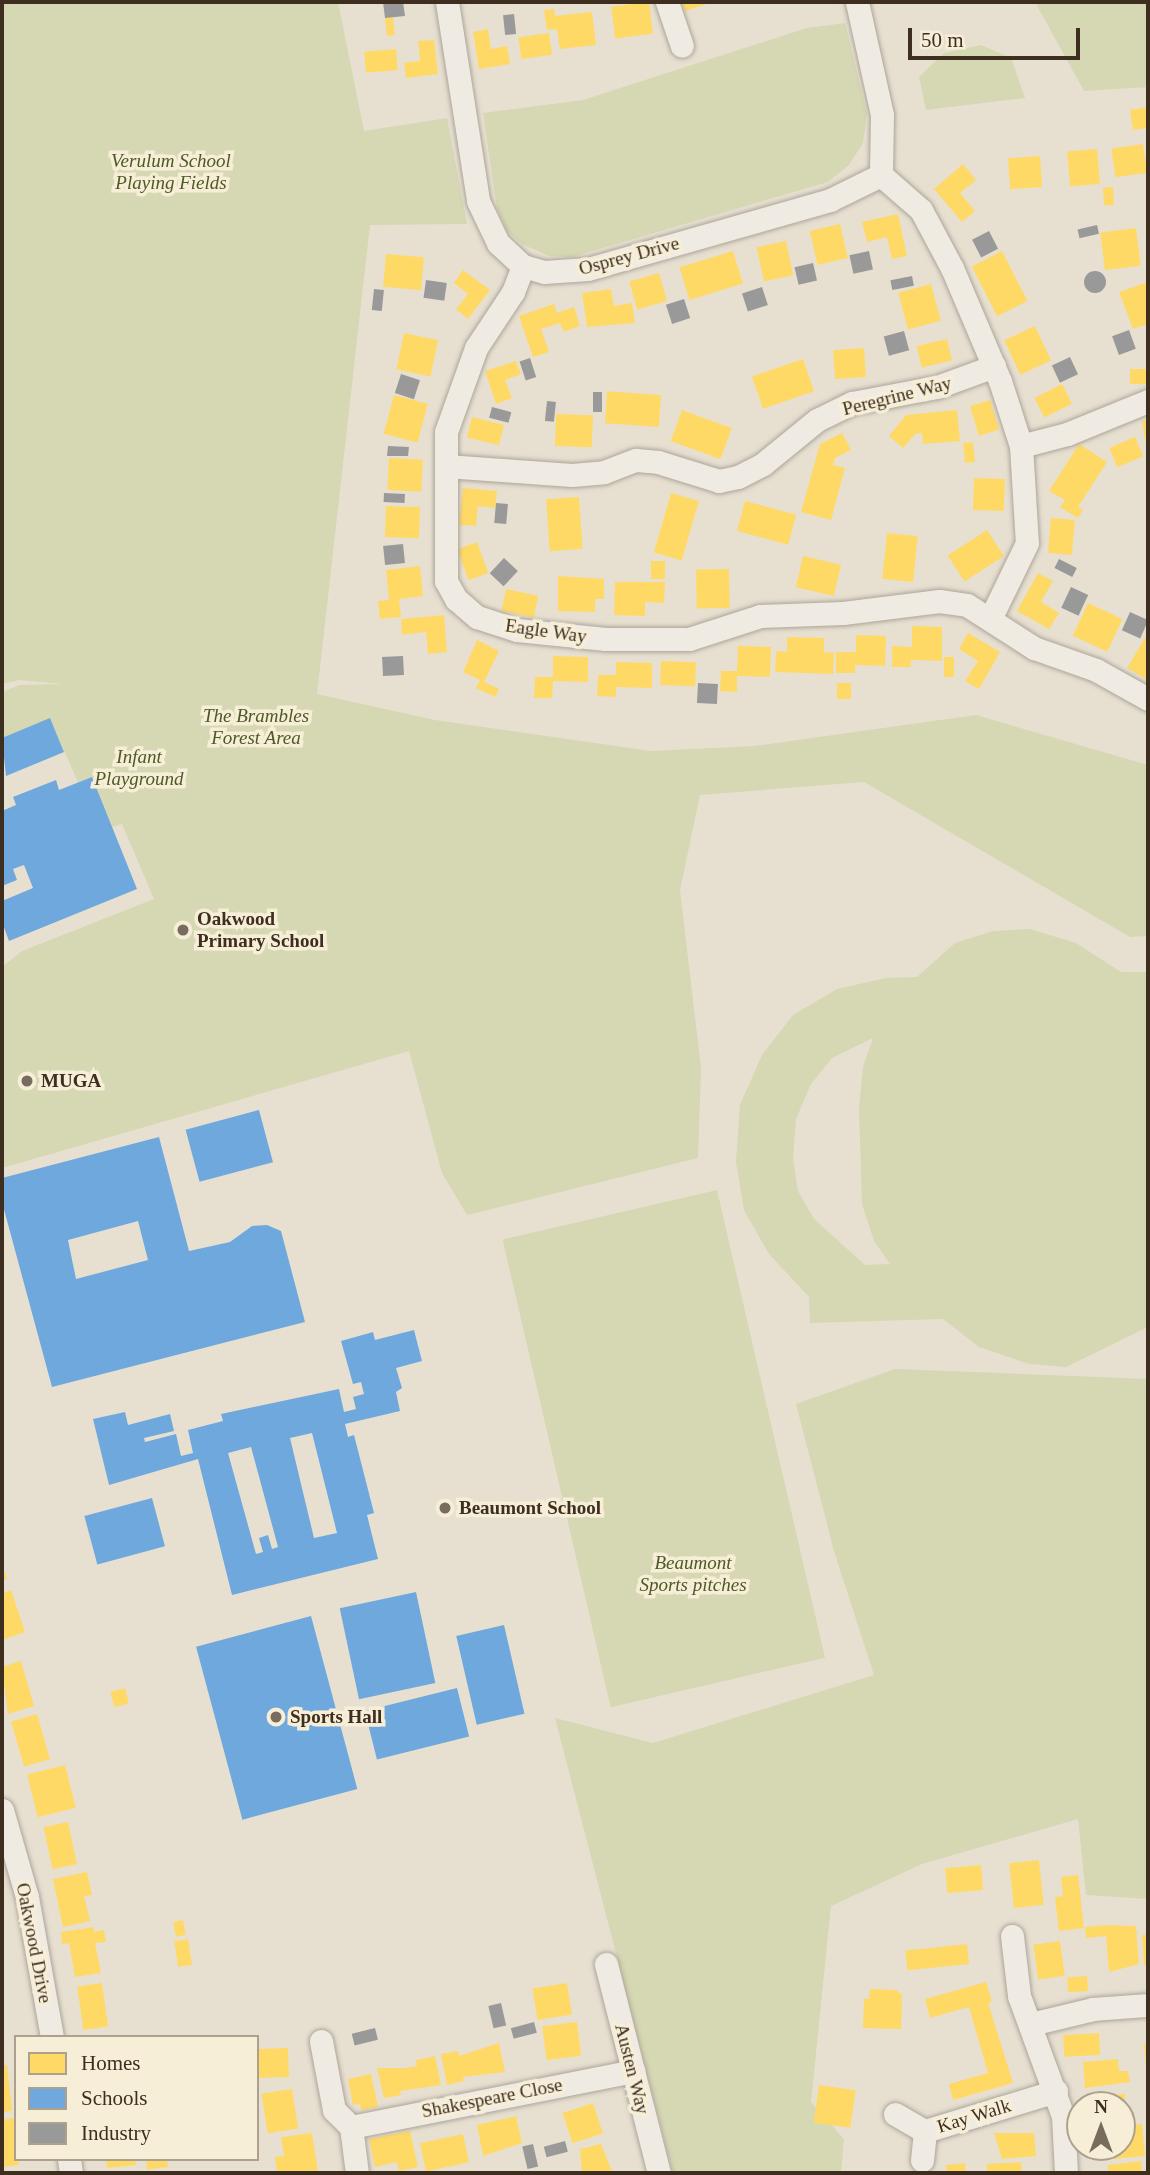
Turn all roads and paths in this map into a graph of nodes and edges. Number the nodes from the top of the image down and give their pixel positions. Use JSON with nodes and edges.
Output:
{"nodes":[{"id":1,"x":447,"y":2,"type":"edge"},
{"id":2,"x":667,"y":2,"type":"edge"},
{"id":3,"x":858,"y":2,"type":"edge"},
{"id":4,"x":682,"y":46,"type":"dead end"},
{"id":5,"x":881,"y":175,"type":"junction"},
{"id":6,"x":523,"y":266,"type":"junction"},
{"id":7,"x":994,"y":366,"type":"junction"},
{"id":8,"x":1148,"y":401,"type":"edge"},
{"id":9,"x":1021,"y":446,"type":"junction"},
{"id":10,"x":446,"y":466,"type":"junction"},
{"id":11,"x":991,"y":617,"type":"junction"},
{"id":12,"x":1148,"y":699,"type":"edge"},
{"id":13,"x":2,"y":1810,"type":"edge"},
{"id":14,"x":1012,"y":1936,"type":"dead end"},
{"id":15,"x":606,"y":1964,"type":"dead end"},
{"id":16,"x":1148,"y":2005,"type":"edge"},
{"id":17,"x":1031,"y":2024,"type":"junction"},
{"id":18,"x":52,"y":2035,"type":"edge"},
{"id":19,"x":321,"y":2041,"type":"dead end"},
{"id":20,"x":633,"y":2071,"type":"junction"},
{"id":21,"x":1056,"y":2091,"type":"junction"},
{"id":22,"x":895,"y":2114,"type":"dead end"},
{"id":23,"x":351,"y":2127,"type":"junction"},
{"id":24,"x":925,"y":2131,"type":"junction"},
{"id":25,"x":922,"y":2160,"type":"dead end"},
{"id":26,"x":358,"y":2173,"type":"edge"},
{"id":27,"x":659,"y":2173,"type":"edge"},
{"id":28,"x":1066,"y":2173,"type":"edge"}],
"edges":[{"from":1,"to":6,"type":"street"},
{"from":2,"to":4,"type":"street"},
{"from":3,"to":5,"type":"street"},
{"from":5,"to":6,"type":"street","name":"Osprey Drive"},
{"from":5,"to":7,"type":"street"},
{"from":6,"to":10,"type":"street","name":"Eagle Way"},
{"from":7,"to":9,"type":"street"},
{"from":7,"to":10,"type":"street","name":"Peregrine Way"},
{"from":8,"to":9,"type":"street"},
{"from":9,"to":11,"type":"street"},
{"from":10,"to":11,"type":"street","name":"Eagle Way"},
{"from":11,"to":12,"type":"street","name":"Eagle Way"},
{"from":13,"to":18,"type":"street","name":"Oakwood Drive"},
{"from":14,"to":17,"type":"street"},
{"from":15,"to":20,"type":"street","name":"Austen Way"},
{"from":16,"to":17,"type":"street"},
{"from":17,"to":21,"type":"street"},
{"from":19,"to":23,"type":"street"},
{"from":20,"to":23,"type":"street","name":"Shakespeare Close"},
{"from":20,"to":27,"type":"street","name":"Austen Way"},
{"from":21,"to":24,"type":"street","name":"Kay Walk"},
{"from":21,"to":28,"type":"street"},
{"from":22,"to":24,"type":"street","name":"Kay Walk"},
{"from":23,"to":26,"type":"street"},
{"from":24,"to":25,"type":"street"}]}
